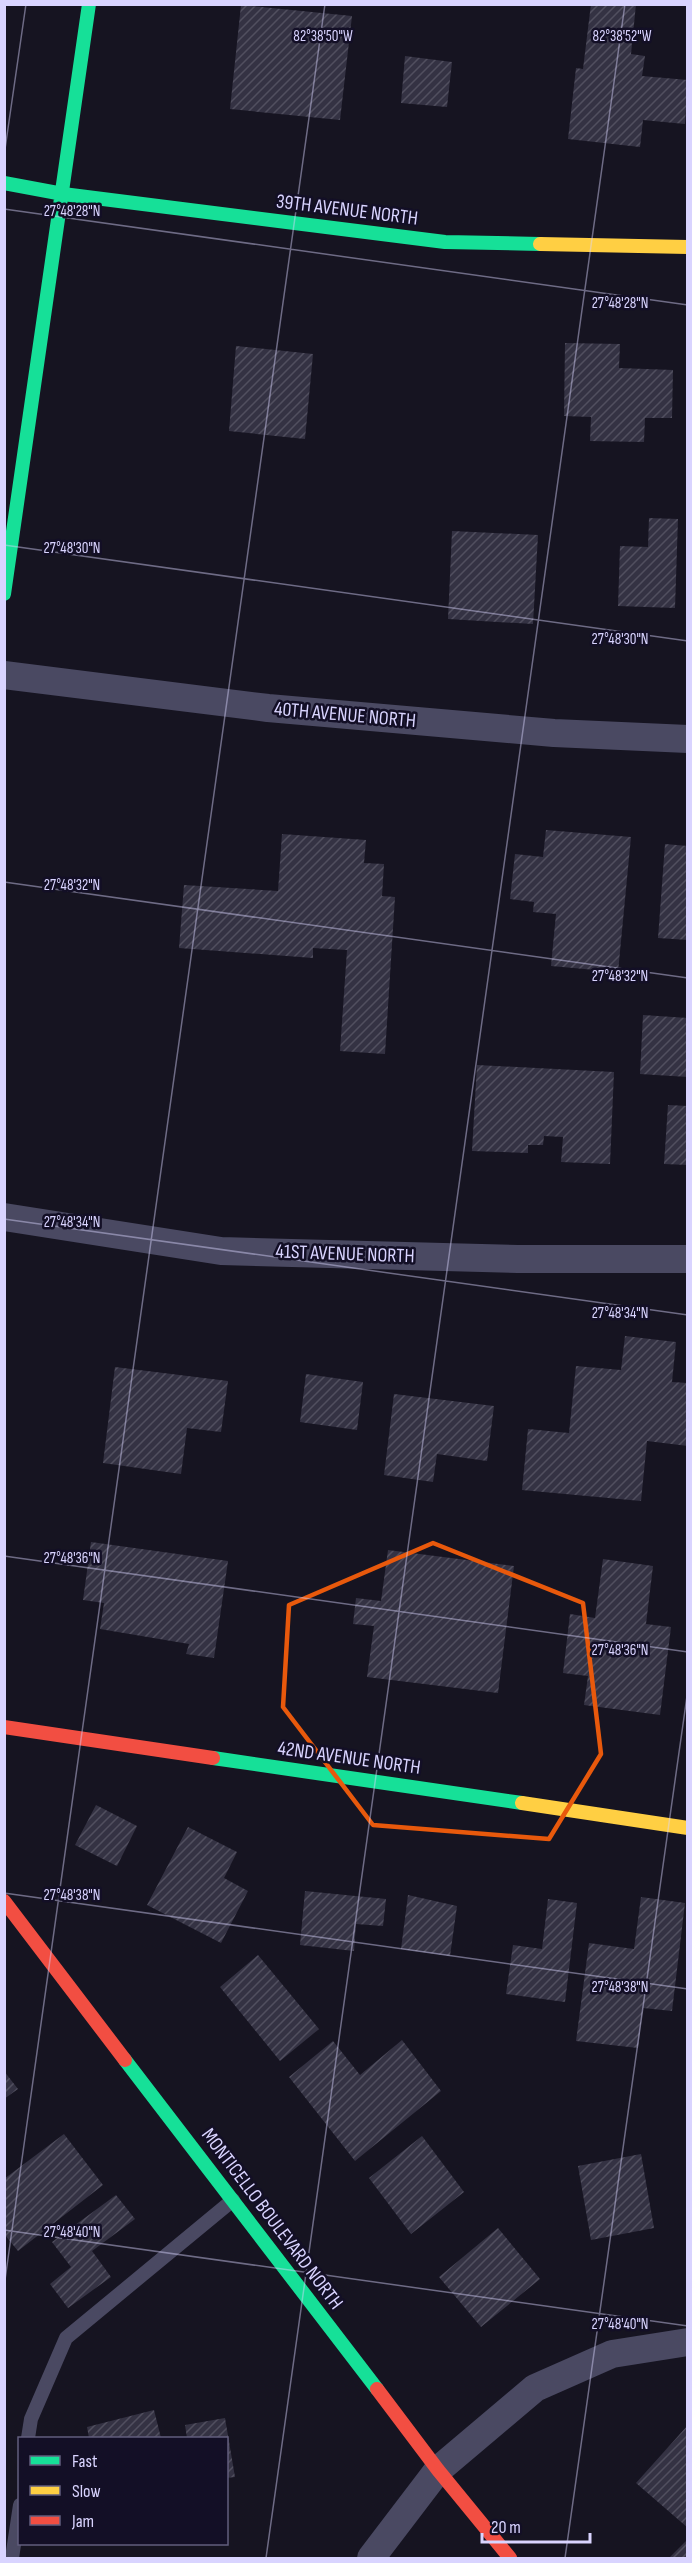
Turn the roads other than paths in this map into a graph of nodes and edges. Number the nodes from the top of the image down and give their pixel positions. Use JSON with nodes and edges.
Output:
{"nodes":[{"id":1,"x":89,"y":4,"type":"edge"},
{"id":2,"x":4,"y":183,"type":"edge"},
{"id":3,"x":63,"y":194,"type":"junction"},
{"id":4,"x":687,"y":247,"type":"edge"},
{"id":5,"x":4,"y":594,"type":"edge"},
{"id":6,"x":4,"y":675,"type":"edge"},
{"id":7,"x":687,"y":739,"type":"edge"},
{"id":8,"x":4,"y":1217,"type":"edge"},
{"id":9,"x":687,"y":1259,"type":"edge"},
{"id":10,"x":4,"y":1727,"type":"edge"},
{"id":11,"x":687,"y":1828,"type":"edge"},
{"id":12,"x":4,"y":1901,"type":"edge"},
{"id":13,"x":233,"y":2200,"type":"junction"},
{"id":14,"x":687,"y":2342,"type":"edge"},
{"id":15,"x":28,"y":2437,"type":"edge"},
{"id":16,"x":438,"y":2470,"type":"junction"},
{"id":17,"x":18,"y":2518,"type":"edge"},
{"id":18,"x":12,"y":2559,"type":"edge"},
{"id":19,"x":372,"y":2559,"type":"edge"},
{"id":20,"x":510,"y":2559,"type":"edge"}],
"edges":[{"from":1,"to":3,"type":"street"},
{"from":2,"to":3,"type":"street","name":"39TH AVENUE NORTH"},
{"from":3,"to":4,"type":"street","name":"39TH AVENUE NORTH"},
{"from":3,"to":5,"type":"street"},
{"from":6,"to":7,"type":"street","name":"40TH AVENUE NORTH"},
{"from":8,"to":9,"type":"street","name":"41ST AVENUE NORTH"},
{"from":10,"to":11,"type":"street","name":"42ND AVENUE NORTH"},
{"from":12,"to":13,"type":"street","name":"MONTICELLO BOULEVARD NORTH"},
{"from":13,"to":15,"type":"lane"},
{"from":13,"to":16,"type":"street","name":"MONTICELLO BOULEVARD NORTH"},
{"from":14,"to":16,"type":"street"},
{"from":16,"to":19,"type":"street"},
{"from":16,"to":20,"type":"street","name":"MONTICELLO BOULEVARD NORTH"},
{"from":17,"to":18,"type":"lane"}]}
